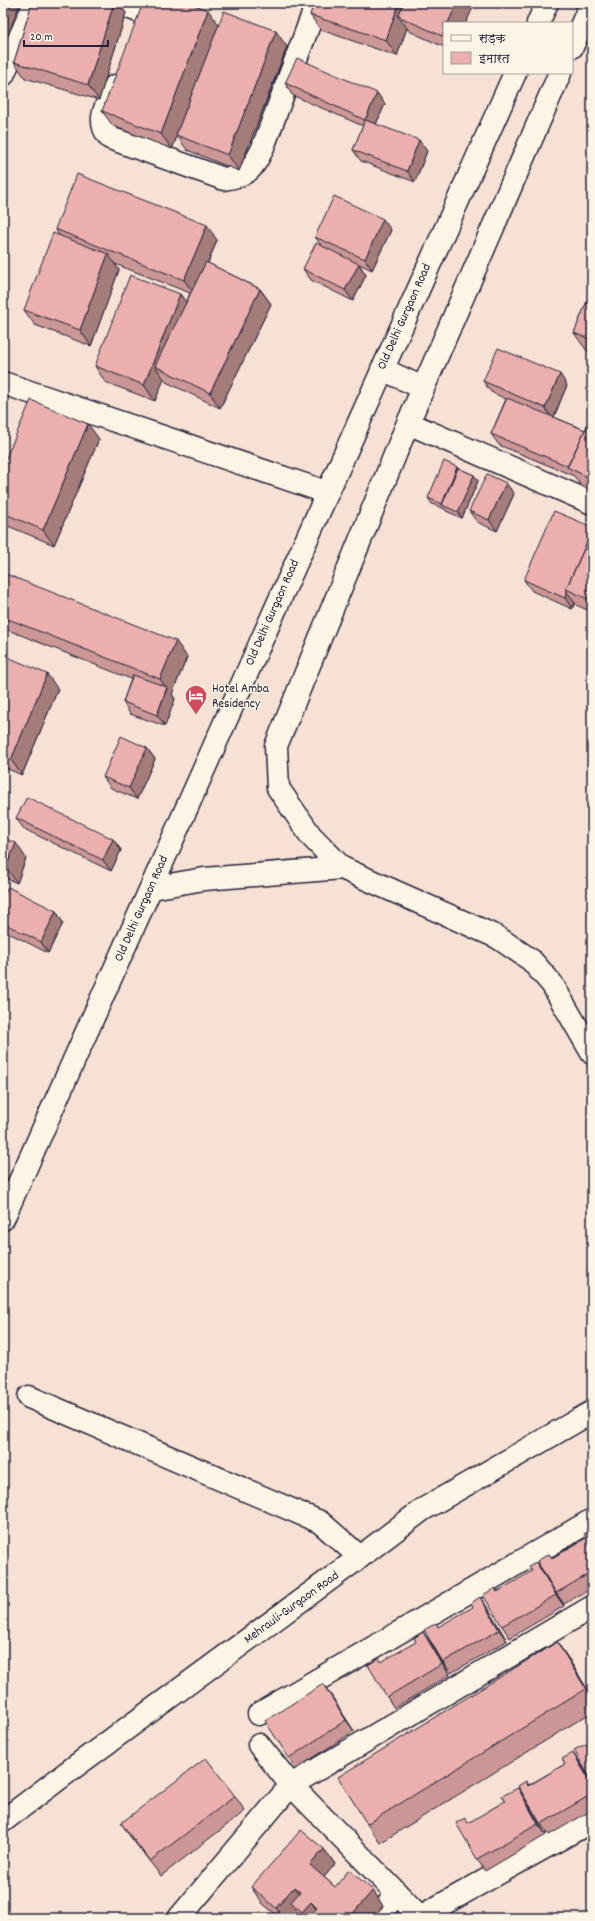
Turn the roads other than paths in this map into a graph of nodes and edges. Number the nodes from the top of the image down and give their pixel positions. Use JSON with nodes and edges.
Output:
{"nodes":[{"id":1,"x":35,"y":3,"type":"edge"},
{"id":2,"x":116,"y":3,"type":"edge"},
{"id":3,"x":318,"y":3,"type":"edge"},
{"id":4,"x":547,"y":3,"type":"edge"},
{"id":5,"x":591,"y":3,"type":"edge"},
{"id":6,"x":143,"y":15,"type":"edge"},
{"id":7,"x":538,"y":22,"type":"edge"},
{"id":8,"x":573,"y":44,"type":"edge"},
{"id":9,"x":123,"y":65,"type":"edge"},
{"id":10,"x":516,"y":74,"type":"edge"},
{"id":11,"x":560,"y":74,"type":"edge"},
{"id":12,"x":3,"y":75,"type":"edge"},
{"id":13,"x":382,"y":369,"type":"junction"},
{"id":14,"x":3,"y":383,"type":"edge"},
{"id":15,"x":423,"y":388,"type":"junction"},
{"id":16,"x":408,"y":423,"type":"junction"},
{"id":17,"x":326,"y":492,"type":"junction"},
{"id":18,"x":592,"y":503,"type":"edge"},
{"id":19,"x":342,"y":868,"type":"junction"},
{"id":20,"x":152,"y":888,"type":"junction"},
{"id":21,"x":592,"y":1053,"type":"edge"},
{"id":22,"x":3,"y":1219,"type":"edge"},
{"id":23,"x":29,"y":1397,"type":"dead end"},
{"id":24,"x":592,"y":1412,"type":"edge"},
{"id":25,"x":592,"y":1520,"type":"edge"},
{"id":26,"x":360,"y":1558,"type":"junction"},
{"id":27,"x":592,"y":1607,"type":"edge"},
{"id":28,"x":259,"y":1714,"type":"dead end"},
{"id":29,"x":259,"y":1745,"type":"dead end"},
{"id":30,"x":291,"y":1785,"type":"junction"},
{"id":31,"x":3,"y":1821,"type":"edge"},
{"id":32,"x":592,"y":1821,"type":"edge"},
{"id":33,"x":397,"y":1893,"type":"junction"},
{"id":34,"x":419,"y":1917,"type":"edge"},
{"id":35,"x":180,"y":1918,"type":"edge"},
{"id":36,"x":377,"y":1918,"type":"edge"}],
"edges":[{"from":1,"to":12,"type":"main road"},
{"from":2,"to":6,"type":"main road"},
{"from":3,"to":9,"type":"main road"},
{"from":4,"to":7,"type":"main road"},
{"from":5,"to":8,"type":"main road"},
{"from":10,"to":13,"type":"main road","name":"Old Delhi Gurgaon Road"},
{"from":11,"to":15,"type":"main road"},
{"from":13,"to":15,"type":"main road"},
{"from":13,"to":17,"type":"main road","name":"Old Delhi Gurgaon Road"},
{"from":14,"to":17,"type":"main road"},
{"from":15,"to":16,"type":"main road"},
{"from":16,"to":18,"type":"main road"},
{"from":16,"to":19,"type":"main road"},
{"from":17,"to":20,"type":"main road","name":"Old Delhi Gurgaon Road"},
{"from":19,"to":20,"type":"main road"},
{"from":19,"to":21,"type":"main road"},
{"from":20,"to":22,"type":"main road","name":"Old Delhi Gurgaon Road"},
{"from":23,"to":26,"type":"main road"},
{"from":24,"to":26,"type":"main road","name":"Mehrauli-Gurgaon Road"},
{"from":25,"to":28,"type":"main road"},
{"from":26,"to":31,"type":"main road","name":"Mehrauli-Gurgaon Road"},
{"from":27,"to":30,"type":"main road"},
{"from":29,"to":30,"type":"main road"},
{"from":30,"to":33,"type":"main road"},
{"from":30,"to":35,"type":"main road"},
{"from":32,"to":34,"type":"main road"},
{"from":33,"to":34,"type":"main road"},
{"from":33,"to":36,"type":"main road"}]}
